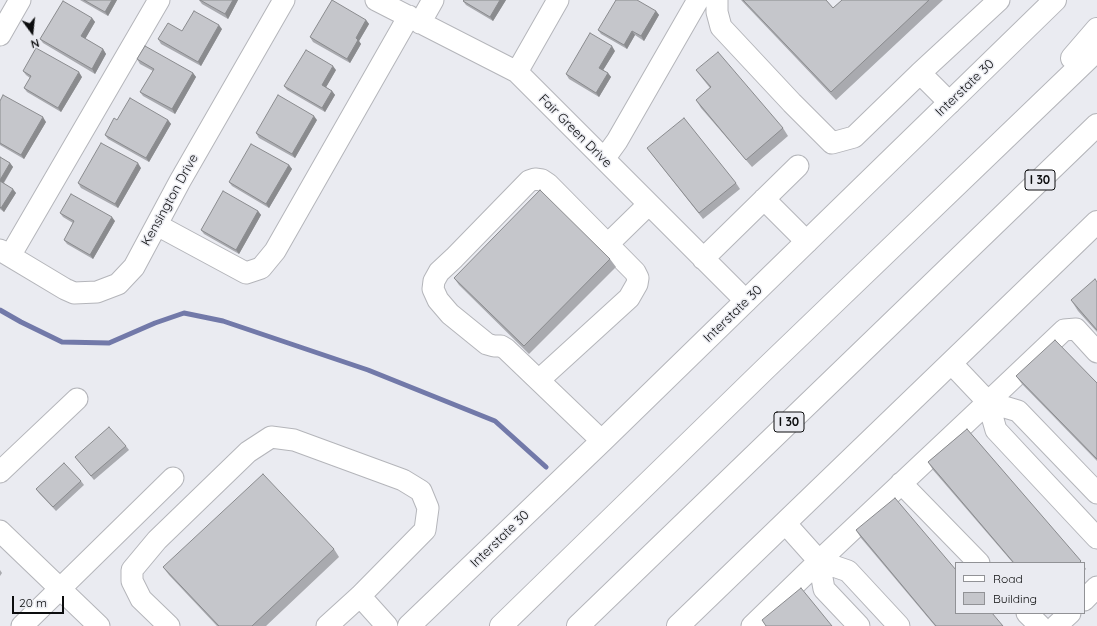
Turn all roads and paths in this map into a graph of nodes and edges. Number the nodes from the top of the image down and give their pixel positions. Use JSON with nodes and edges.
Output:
{"nodes":[{"id":1,"x":20,"y":0,"type":"edge"},
{"id":2,"x":159,"y":0,"type":"edge"},
{"id":3,"x":284,"y":0,"type":"edge"},
{"id":4,"x":376,"y":0,"type":"edge"},
{"id":5,"x":433,"y":0,"type":"edge"},
{"id":6,"x":558,"y":0,"type":"edge"},
{"id":7,"x":698,"y":0,"type":"edge"},
{"id":8,"x":717,"y":0,"type":"edge"},
{"id":9,"x":999,"y":0,"type":"edge"},
{"id":10,"x":1055,"y":0,"type":"edge"},
{"id":11,"x":414,"y":20,"type":"junction"},
{"id":12,"x":1097,"y":29,"type":"edge"},
{"id":13,"x":0,"y":35,"type":"edge"},
{"id":14,"x":1097,"y":50,"type":"edge"},
{"id":15,"x":517,"y":72,"type":"junction"},
{"id":16,"x":920,"y":73,"type":"junction"},
{"id":17,"x":950,"y":103,"type":"junction"},
{"id":18,"x":1097,"y":124,"type":"edge"},
{"id":19,"x":1097,"y":146,"type":"edge"},
{"id":20,"x":987,"y":155,"type":"junction"},
{"id":21,"x":604,"y":159,"type":"junction"},
{"id":22,"x":798,"y":166,"type":"dead end"},
{"id":23,"x":764,"y":199,"type":"junction"},
{"id":24,"x":649,"y":204,"type":"junction"},
{"id":25,"x":1097,"y":222,"type":"edge"},
{"id":26,"x":157,"y":225,"type":"junction"},
{"id":27,"x":982,"y":236,"type":"junction"},
{"id":28,"x":807,"y":242,"type":"junction"},
{"id":29,"x":608,"y":244,"type":"junction"},
{"id":30,"x":5,"y":253,"type":"edge"},
{"id":31,"x":703,"y":259,"type":"junction"},
{"id":32,"x":746,"y":301,"type":"junction"},
{"id":33,"x":1097,"y":352,"type":"edge"},
{"id":34,"x":951,"y":363,"type":"junction"},
{"id":35,"x":539,"y":380,"type":"junction"},
{"id":36,"x":77,"y":399,"type":"dead end"},
{"id":37,"x":988,"y":402,"type":"junction"},
{"id":38,"x":602,"y":441,"type":"junction"},
{"id":39,"x":0,"y":472,"type":"edge"},
{"id":40,"x":173,"y":478,"type":"dead end"},
{"id":41,"x":901,"y":483,"type":"junction"},
{"id":42,"x":1097,"y":493,"type":"edge"},
{"id":43,"x":785,"y":523,"type":"junction"},
{"id":44,"x":0,"y":530,"type":"edge"},
{"id":45,"x":1097,"y":538,"type":"edge"},
{"id":46,"x":819,"y":561,"type":"junction"},
{"id":47,"x":978,"y":562,"type":"edge"},
{"id":48,"x":1097,"y":587,"type":"edge"},
{"id":49,"x":61,"y":589,"type":"junction"},
{"id":50,"x":360,"y":596,"type":"junction"},
{"id":51,"x":1085,"y":599,"type":"edge"},
{"id":52,"x":1029,"y":614,"type":"edge"},
{"id":53,"x":1069,"y":614,"type":"edge"},
{"id":54,"x":22,"y":626,"type":"edge"},
{"id":55,"x":99,"y":626,"type":"edge"},
{"id":56,"x":169,"y":626,"type":"edge"},
{"id":57,"x":327,"y":626,"type":"edge"},
{"id":58,"x":388,"y":626,"type":"edge"},
{"id":59,"x":409,"y":626,"type":"edge"},
{"id":60,"x":501,"y":626,"type":"edge"},
{"id":61,"x":578,"y":626,"type":"edge"},
{"id":62,"x":678,"y":626,"type":"edge"},
{"id":63,"x":752,"y":626,"type":"edge"},
{"id":64,"x":859,"y":626,"type":"edge"},
{"id":65,"x":899,"y":626,"type":"edge"},
{"id":66,"x":1040,"y":626,"type":"edge"},
{"id":67,"x":1056,"y":626,"type":"edge"}],
"edges":[{"from":1,"to":13,"type":"street"},
{"from":2,"to":30,"type":"street"},
{"from":3,"to":26,"type":"street","name":"Kensington Drive"},
{"from":4,"to":11,"type":"street","name":"Fair Green Drive"},
{"from":5,"to":11,"type":"street"},
{"from":6,"to":15,"type":"street"},
{"from":7,"to":21,"type":"street"},
{"from":8,"to":16,"type":"street"},
{"from":9,"to":16,"type":"street"},
{"from":10,"to":17,"type":"main road","name":"Interstate 30"},
{"from":11,"to":15,"type":"street","name":"Fair Green Drive"},
{"from":11,"to":26,"type":"street"},
{"from":12,"to":20,"type":"main road"},
{"from":14,"to":20,"type":"main road"},
{"from":15,"to":21,"type":"street","name":"Fair Green Drive"},
{"from":16,"to":17,"type":"street"},
{"from":17,"to":28,"type":"main road","name":"Interstate 30"},
{"from":18,"to":27,"type":"main road","number":"I 30"},
{"from":19,"to":27,"type":"main road"},
{"from":20,"to":60,"type":"main road"},
{"from":21,"to":24,"type":"street","name":"Fair Green Drive"},
{"from":22,"to":23,"type":"street"},
{"from":23,"to":28,"type":"street"},
{"from":23,"to":31,"type":"street"},
{"from":24,"to":29,"type":"street"},
{"from":24,"to":31,"type":"street","name":"Fair Green Drive"},
{"from":25,"to":34,"type":"main road"},
{"from":26,"to":30,"type":"street","name":"Kensington Drive"},
{"from":27,"to":61,"type":"main road","number":"I 30"},
{"from":28,"to":32,"type":"main road","name":"Interstate 30"},
{"from":29,"to":35,"type":"street"},
{"from":29,"to":35,"type":"street"},
{"from":31,"to":32,"type":"street","name":"Fair Green Drive"},
{"from":32,"to":38,"type":"main road","name":"Interstate 30"},
{"from":33,"to":37,"type":"street"},
{"from":34,"to":37,"type":"street"},
{"from":34,"to":43,"type":"main road"},
{"from":35,"to":38,"type":"street"},
{"from":36,"to":39,"type":"street"},
{"from":37,"to":41,"type":"street"},
{"from":37,"to":42,"type":"street"},
{"from":37,"to":45,"type":"street"},
{"from":38,"to":59,"type":"main road","name":"Interstate 30"},
{"from":40,"to":49,"type":"street"},
{"from":41,"to":46,"type":"street"},
{"from":41,"to":47,"type":"street"},
{"from":43,"to":46,"type":"street"},
{"from":43,"to":62,"type":"main road"},
{"from":44,"to":49,"type":"street"},
{"from":46,"to":63,"type":"street"},
{"from":46,"to":64,"type":"street"},
{"from":46,"to":65,"type":"street"},
{"from":48,"to":51,"type":"street"},
{"from":49,"to":54,"type":"street"},
{"from":49,"to":55,"type":"street"},
{"from":50,"to":56,"type":"street"},
{"from":50,"to":57,"type":"street"},
{"from":50,"to":58,"type":"street"},
{"from":52,"to":66,"type":"street"},
{"from":53,"to":67,"type":"street"}]}
